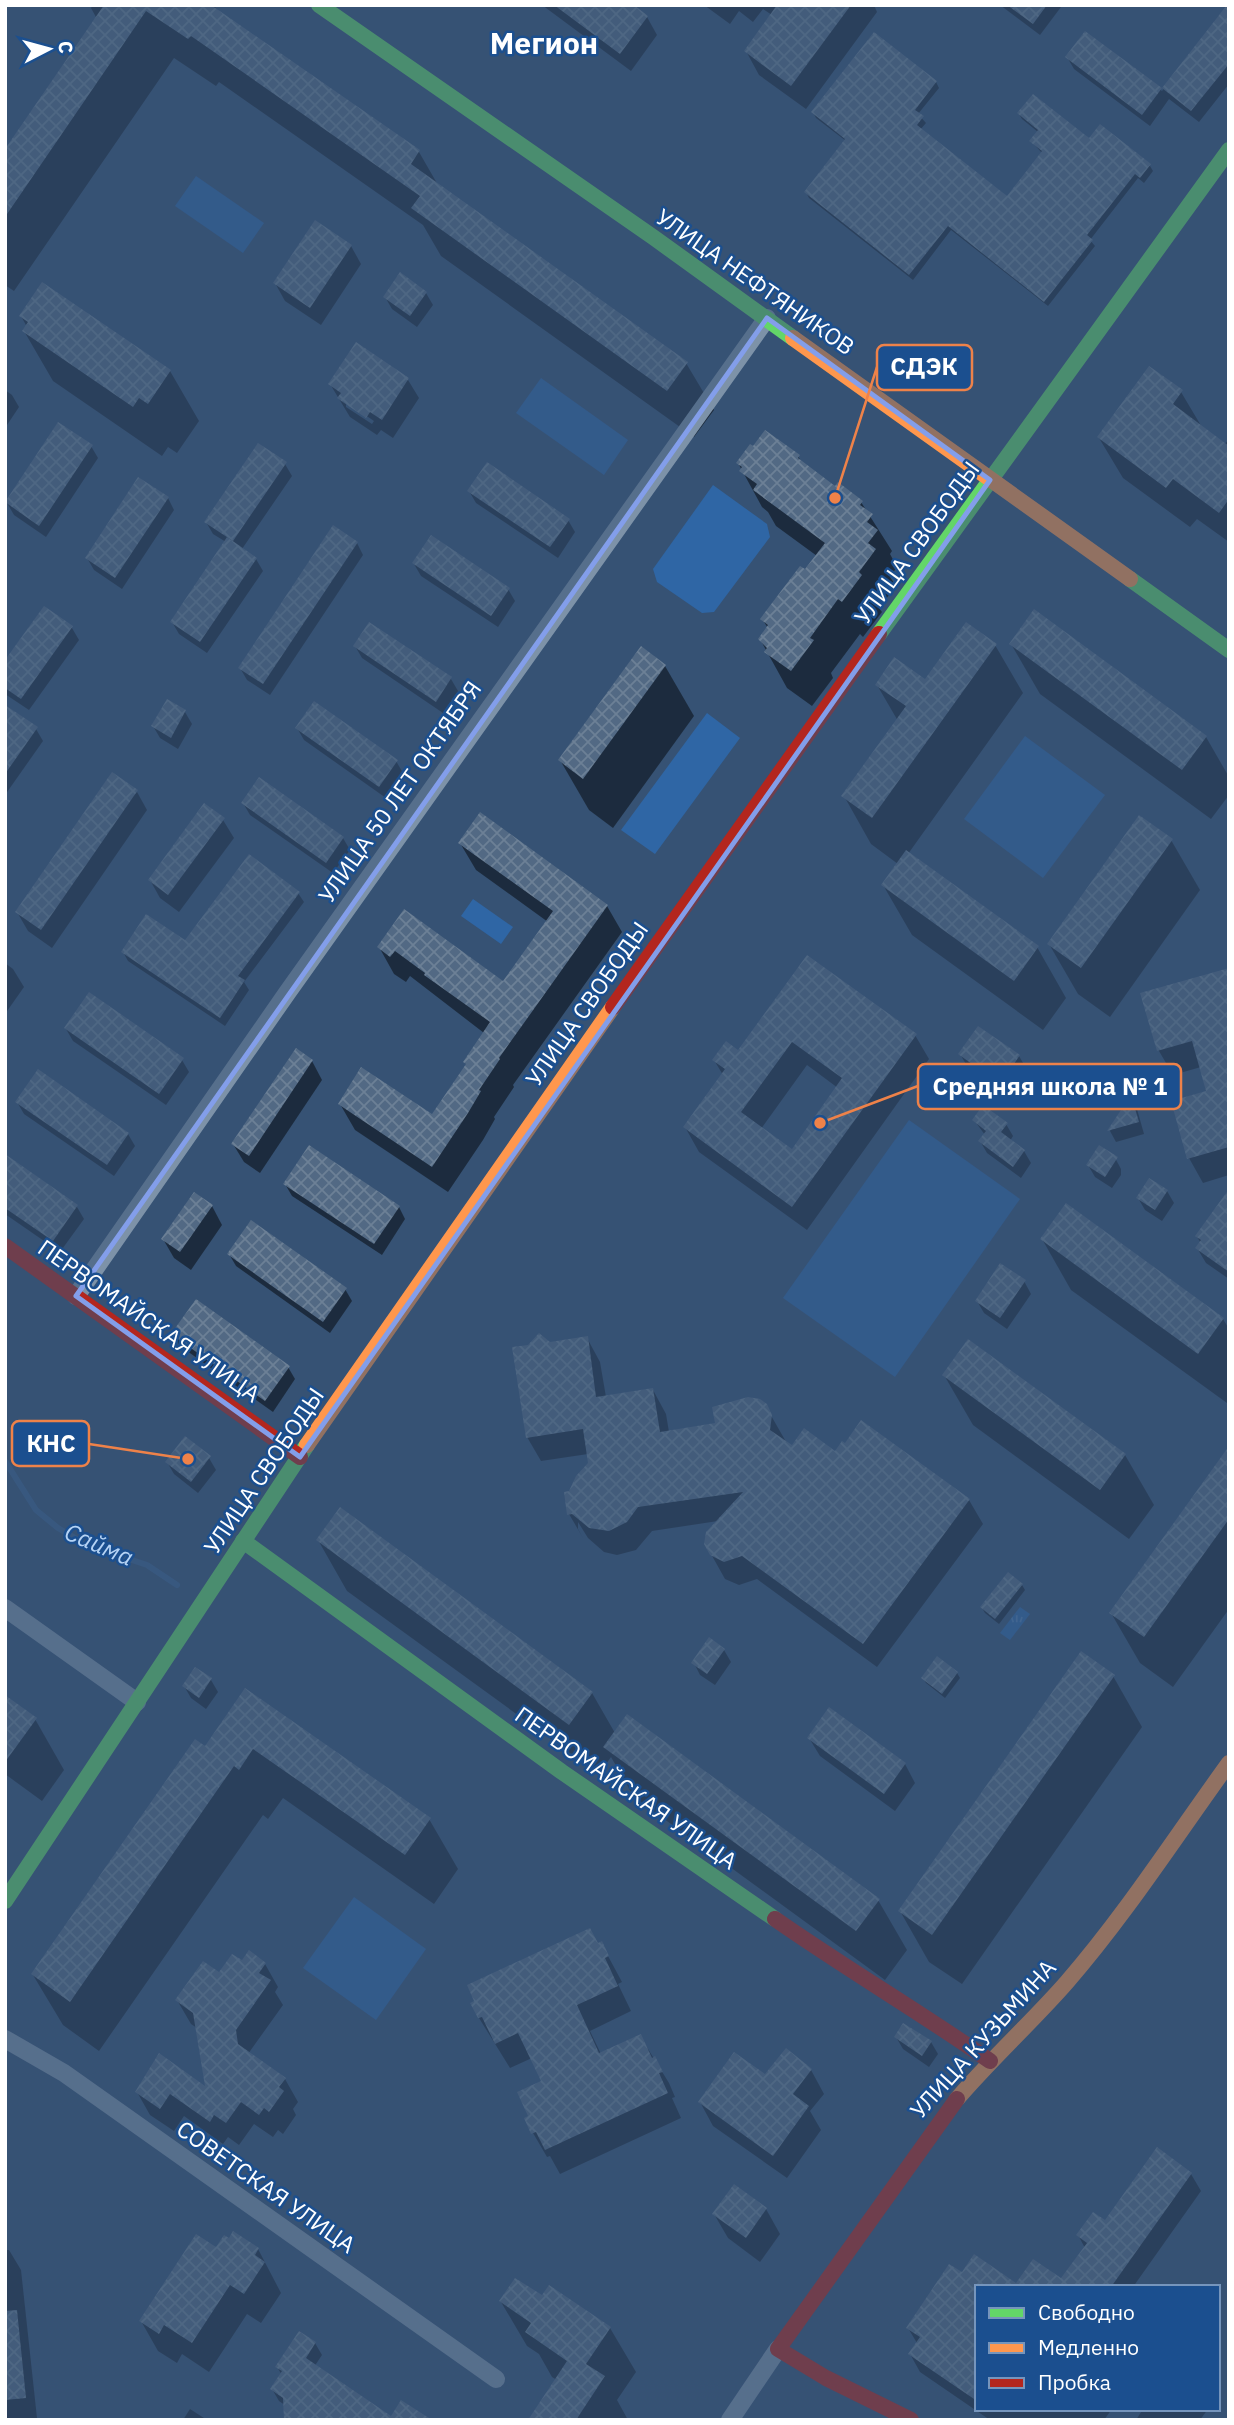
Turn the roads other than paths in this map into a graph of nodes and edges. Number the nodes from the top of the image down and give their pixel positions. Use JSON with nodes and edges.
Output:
{"nodes":[{"id":1,"x":319,"y":5,"type":"edge"},
{"id":2,"x":1229,"y":150,"type":"edge"},
{"id":3,"x":767,"y":318,"type":"junction"},
{"id":4,"x":990,"y":480,"type":"junction"},
{"id":5,"x":1229,"y":650,"type":"edge"},
{"id":6,"x":5,"y":1247,"type":"edge"},
{"id":7,"x":76,"y":1296,"type":"junction"},
{"id":8,"x":300,"y":1457,"type":"junction"},
{"id":9,"x":243,"y":1541,"type":"junction"},
{"id":10,"x":5,"y":1608,"type":"edge"},
{"id":11,"x":136,"y":1702,"type":"junction"},
{"id":12,"x":1229,"y":1763,"type":"edge"},
{"id":13,"x":5,"y":1901,"type":"edge"},
{"id":14,"x":5,"y":2039,"type":"edge"},
{"id":15,"x":990,"y":2062,"type":"junction"},
{"id":16,"x":778,"y":2349,"type":"junction"},
{"id":17,"x":496,"y":2379,"type":"dead end"},
{"id":18,"x":730,"y":2420,"type":"edge"},
{"id":19,"x":911,"y":2420,"type":"edge"}],
"edges":[{"from":1,"to":3,"type":"main road","name":"УЛИЦА НЕФТЯНИКОВ"},
{"from":2,"to":4,"type":"main road","name":"УЛИЦА СВОБОДЫ"},
{"from":3,"to":4,"type":"main road","name":"УЛИЦА НЕФТЯНИКОВ"},
{"from":3,"to":7,"type":"street","name":"УЛИЦА 50 ЛЕТ ОКТЯБРЯ"},
{"from":4,"to":5,"type":"main road","name":"УЛИЦА НЕФТЯНИКОВ"},
{"from":4,"to":8,"type":"main road","name":"УЛИЦА СВОБОДЫ"},
{"from":6,"to":7,"type":"main road","name":"ПЕРВОМАЙСКАЯ УЛИЦА"},
{"from":7,"to":8,"type":"main road","name":"ПЕРВОМАЙСКАЯ УЛИЦА"},
{"from":8,"to":9,"type":"main road","name":"УЛИЦА СВОБОДЫ"},
{"from":9,"to":11,"type":"main road","name":"УЛИЦА СВОБОДЫ"},
{"from":9,"to":15,"type":"main road","name":"ПЕРВОМАЙСКАЯ УЛИЦА"},
{"from":10,"to":11,"type":"street"},
{"from":11,"to":13,"type":"main road","name":"УЛИЦА СВОБОДЫ"},
{"from":12,"to":15,"type":"main road","name":"УЛИЦА КУЗЬМИНА"},
{"from":14,"to":17,"type":"street","name":"СОВЕТСКАЯ УЛИЦА"},
{"from":15,"to":16,"type":"main road","name":"УЛИЦА КУЗЬМИНА"},
{"from":16,"to":18,"type":"street","name":"УЛИЦА КУЗЬМИНА"},
{"from":16,"to":19,"type":"main road"}]}
